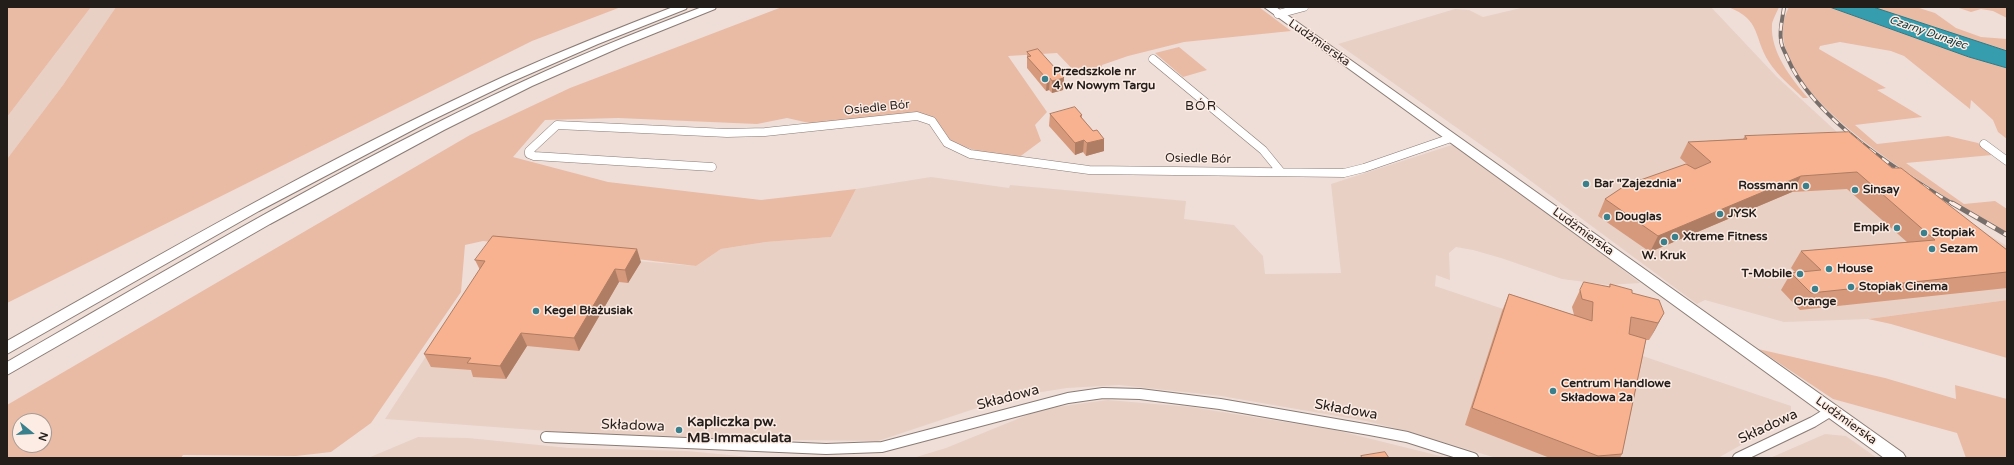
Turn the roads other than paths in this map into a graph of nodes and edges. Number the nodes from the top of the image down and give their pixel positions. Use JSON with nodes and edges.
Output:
{"nodes":[{"id":1,"x":682,"y":7,"type":"edge"},
{"id":2,"x":711,"y":7,"type":"edge"},
{"id":3,"x":1304,"y":7,"type":"edge"},
{"id":4,"x":1273,"y":11,"type":"edge"},
{"id":5,"x":1153,"y":59,"type":"dead end"},
{"id":6,"x":1451,"y":138,"type":"junction"},
{"id":7,"x":1984,"y":144,"type":"dead end"},
{"id":8,"x":2007,"y":161,"type":"edge"},
{"id":9,"x":712,"y":167,"type":"dead end"},
{"id":10,"x":1281,"y":172,"type":"junction"},
{"id":11,"x":7,"y":348,"type":"edge"},
{"id":12,"x":7,"y":369,"type":"edge"},
{"id":13,"x":1831,"y":411,"type":"junction"},
{"id":14,"x":546,"y":438,"type":"dead end"},
{"id":15,"x":1474,"y":458,"type":"edge"},
{"id":16,"x":1738,"y":458,"type":"edge"},
{"id":17,"x":1896,"y":458,"type":"edge"}],
"edges":[{"from":1,"to":11,"type":"main road"},
{"from":2,"to":12,"type":"main road"},
{"from":3,"to":4,"type":"street"},
{"from":4,"to":6,"type":"main road","name":"Ludźmierska"},
{"from":5,"to":10,"type":"street"},
{"from":6,"to":10,"type":"street","name":"Osiedle Bór"},
{"from":6,"to":13,"type":"main road","name":"Ludźmierska"},
{"from":7,"to":8,"type":"street"},
{"from":9,"to":10,"type":"street","name":"Osiedle Bór"},
{"from":13,"to":16,"type":"street","name":"Składowa"},
{"from":13,"to":17,"type":"main road","name":"Ludźmierska"},
{"from":14,"to":15,"type":"street","name":"Składowa"}]}
